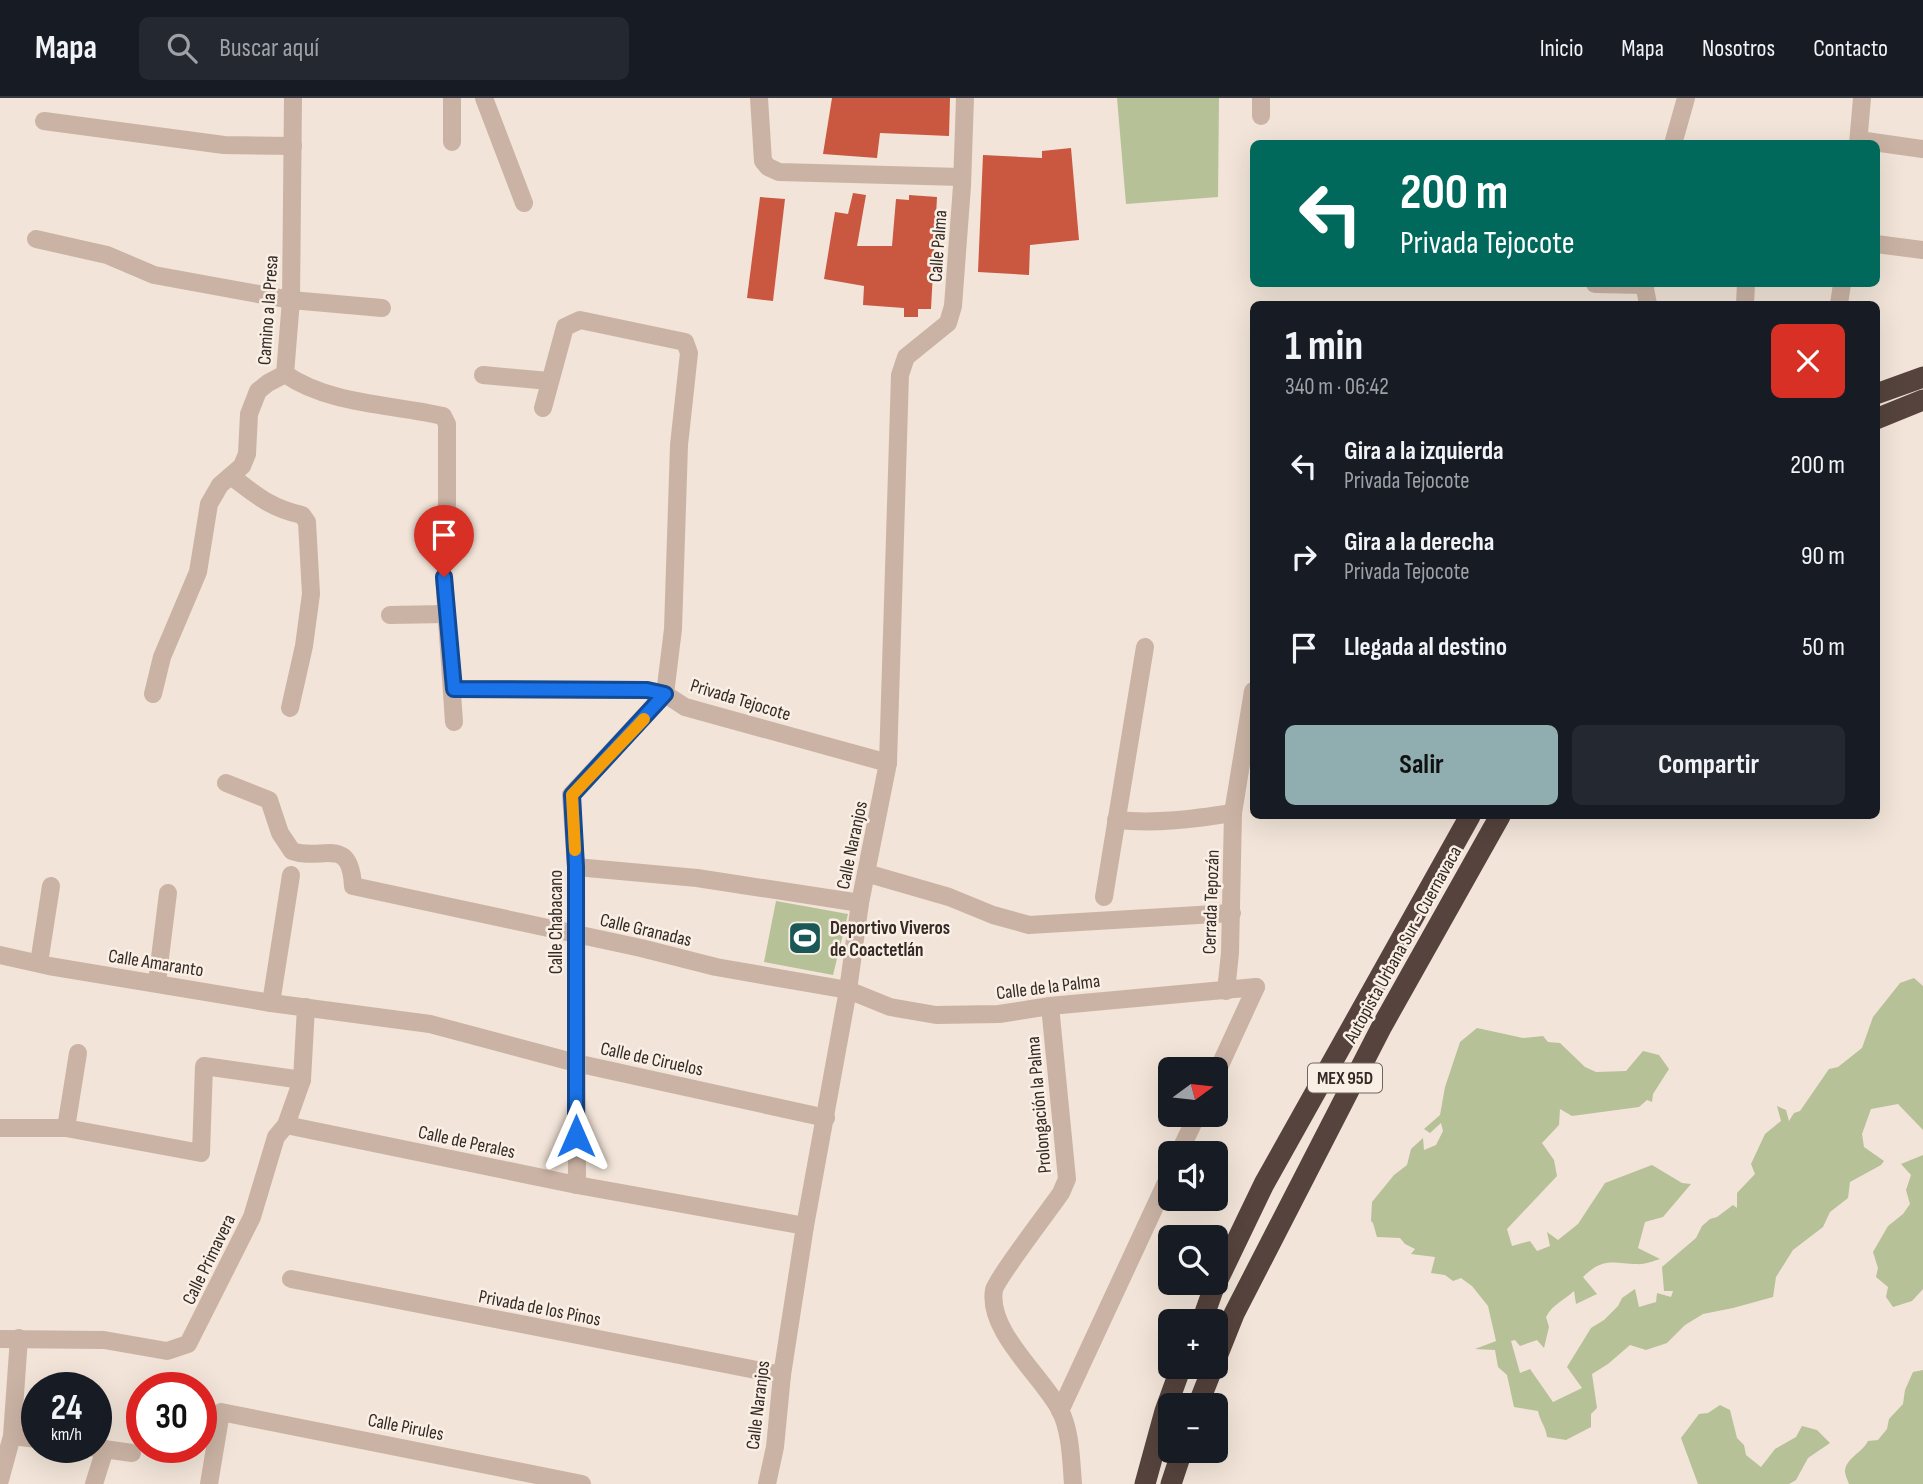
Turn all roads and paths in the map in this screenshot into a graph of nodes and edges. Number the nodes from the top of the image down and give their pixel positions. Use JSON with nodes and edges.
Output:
{"nodes":[{"id":1,"x":293,"y":98,"type":"edge"},
{"id":2,"x":452,"y":98,"type":"edge"},
{"id":3,"x":484,"y":98,"type":"edge"},
{"id":4,"x":759,"y":98,"type":"edge"},
{"id":5,"x":965,"y":98,"type":"edge"},
{"id":6,"x":1686,"y":98,"type":"edge"},
{"id":7,"x":1862,"y":98,"type":"edge"},
{"id":8,"x":44,"y":121,"type":"dead end"},
{"id":9,"x":1674,"y":140,"type":"edge"},
{"id":10,"x":1858,"y":140,"type":"edge"},
{"id":11,"x":452,"y":142,"type":"dead end"},
{"id":12,"x":1880,"y":144,"type":"edge"},
{"id":13,"x":293,"y":146,"type":"junction"},
{"id":14,"x":1923,"y":149,"type":"edge"},
{"id":15,"x":961,"y":177,"type":"junction"},
{"id":16,"x":524,"y":203,"type":"dead end"},
{"id":17,"x":36,"y":239,"type":"dead end"},
{"id":18,"x":1880,"y":245,"type":"edge"},
{"id":19,"x":1923,"y":250,"type":"edge"},
{"id":20,"x":291,"y":300,"type":"junction"},
{"id":21,"x":382,"y":308,"type":"dead end"},
{"id":22,"x":285,"y":374,"type":"junction"},
{"id":23,"x":483,"y":375,"type":"dead end"},
{"id":24,"x":900,"y":375,"type":"joint"},
{"id":25,"x":1923,"y":377,"type":"edge"},
{"id":26,"x":550,"y":382,"type":"junction"},
{"id":27,"x":1880,"y":393,"type":"edge"},
{"id":28,"x":1923,"y":400,"type":"edge"},
{"id":29,"x":1923,"y":405,"type":"edge"},
{"id":30,"x":543,"y":408,"type":"dead end"},
{"id":31,"x":1880,"y":419,"type":"edge"},
{"id":32,"x":1880,"y":420,"type":"edge"},
{"id":33,"x":230,"y":476,"type":"junction"},
{"id":34,"x":447,"y":505,"type":"dead end"},
{"id":35,"x":444,"y":577,"type":"dead end"},
{"id":36,"x":446,"y":614,"type":"junction"},
{"id":37,"x":390,"y":615,"type":"dead end"},
{"id":38,"x":1145,"y":647,"type":"dead end"},
{"id":39,"x":454,"y":689,"type":"junction"},
{"id":40,"x":153,"y":694,"type":"dead end"},
{"id":41,"x":665,"y":694,"type":"junction"},
{"id":42,"x":290,"y":708,"type":"dead end"},
{"id":43,"x":1250,"y":709,"type":"edge"},
{"id":44,"x":454,"y":722,"type":"dead end"},
{"id":45,"x":888,"y":763,"type":"junction"},
{"id":46,"x":226,"y":783,"type":"dead end"},
{"id":47,"x":1233,"y":813,"type":"junction"},
{"id":48,"x":1460,"y":819,"type":"edge"},
{"id":49,"x":1468,"y":819,"type":"edge"},
{"id":50,"x":1485,"y":819,"type":"edge"},
{"id":51,"x":1498,"y":819,"type":"edge"},
{"id":52,"x":1116,"y":820,"type":"junction"},
{"id":53,"x":576,"y":867,"type":"junction"},
{"id":54,"x":866,"y":873,"type":"junction"},
{"id":55,"x":291,"y":875,"type":"dead end"},
{"id":56,"x":51,"y":886,"type":"dead end"},
{"id":57,"x":168,"y":893,"type":"dead end"},
{"id":58,"x":1104,"y":897,"type":"dead end"},
{"id":59,"x":860,"y":903,"type":"junction"},
{"id":60,"x":1232,"y":913,"type":"junction"},
{"id":61,"x":577,"y":934,"type":"junction"},
{"id":62,"x":0,"y":955,"type":"edge"},
{"id":63,"x":39,"y":963,"type":"junction"},
{"id":64,"x":157,"y":982,"type":"junction"},
{"id":65,"x":848,"y":990,"type":"junction"},
{"id":66,"x":1226,"y":991,"type":"junction"},
{"id":67,"x":271,"y":1003,"type":"junction"},
{"id":68,"x":1050,"y":1006,"type":"junction"},
{"id":69,"x":306,"y":1007,"type":"junction"},
{"id":70,"x":78,"y":1053,"type":"dead end"},
{"id":71,"x":1224,"y":1057,"type":"edge"},
{"id":72,"x":576,"y":1063,"type":"junction"},
{"id":73,"x":302,"y":1080,"type":"junction"},
{"id":74,"x":826,"y":1118,"type":"junction"},
{"id":75,"x":286,"y":1125,"type":"junction"},
{"id":76,"x":0,"y":1128,"type":"edge"},
{"id":77,"x":66,"y":1128,"type":"junction"},
{"id":78,"x":577,"y":1185,"type":"junction"},
{"id":79,"x":1158,"y":1200,"type":"edge"},
{"id":80,"x":805,"y":1226,"type":"junction"},
{"id":81,"x":1228,"y":1247,"type":"edge"},
{"id":82,"x":291,"y":1279,"type":"dead end"},
{"id":83,"x":1205,"y":1309,"type":"edge"},
{"id":84,"x":1228,"y":1316,"type":"edge"},
{"id":85,"x":1228,"y":1329,"type":"edge"},
{"id":86,"x":19,"y":1338,"type":"junction"},
{"id":87,"x":0,"y":1339,"type":"edge"},
{"id":88,"x":782,"y":1375,"type":"junction"},
{"id":89,"x":1178,"y":1379,"type":"edge"},
{"id":90,"x":1060,"y":1411,"type":"junction"},
{"id":91,"x":12,"y":1436,"type":"junction"},
{"id":92,"x":21,"y":1437,"type":"edge"},
{"id":93,"x":1158,"y":1451,"type":"edge"},
{"id":94,"x":96,"y":1463,"type":"edge"},
{"id":95,"x":1178,"y":1463,"type":"edge"},
{"id":96,"x":0,"y":1480,"type":"edge"},
{"id":97,"x":94,"y":1484,"type":"edge"},
{"id":98,"x":209,"y":1484,"type":"edge"},
{"id":99,"x":582,"y":1484,"type":"edge"},
{"id":100,"x":767,"y":1484,"type":"edge"},
{"id":101,"x":1073,"y":1484,"type":"edge"},
{"id":102,"x":1147,"y":1484,"type":"edge"},
{"id":103,"x":1172,"y":1484,"type":"edge"}],
"edges":[{"from":1,"to":13,"type":"street","name":"Camino a la Presa"},
{"from":2,"to":11,"type":"street"},
{"from":3,"to":16,"type":"street"},
{"from":4,"to":15,"type":"street"},
{"from":5,"to":15,"type":"street","name":"Calle Palma"},
{"from":6,"to":9,"type":"street"},
{"from":7,"to":10,"type":"street"},
{"from":8,"to":13,"type":"street"},
{"from":12,"to":14,"type":"street"},
{"from":13,"to":20,"type":"street","name":"Camino a la Presa"},
{"from":15,"to":24,"type":"street","name":"Calle Palma"},
{"from":17,"to":20,"type":"street"},
{"from":18,"to":19,"type":"street"},
{"from":20,"to":21,"type":"street"},
{"from":20,"to":22,"type":"street","name":"Camino a la Presa"},
{"from":22,"to":33,"type":"street","name":"Camino a la Presa"},
{"from":22,"to":34,"type":"street"},
{"from":23,"to":26,"type":"street"},
{"from":24,"to":45,"type":"street","name":"Calle Naranjos"},
{"from":25,"to":27,"type":"highway","bridge":true},
{"from":26,"to":30,"type":"street"},
{"from":26,"to":41,"type":"street"},
{"from":28,"to":31,"type":"highway"},
{"from":29,"to":32,"type":"highway"},
{"from":33,"to":40,"type":"street","name":"Camino a la Presa"},
{"from":33,"to":42,"type":"street"},
{"from":35,"to":36,"type":"street"},
{"from":36,"to":37,"type":"street"},
{"from":36,"to":39,"type":"street"},
{"from":38,"to":52,"type":"street"},
{"from":39,"to":41,"type":"street","name":"Privada Tejocote"},
{"from":39,"to":44,"type":"street"},
{"from":41,"to":45,"type":"street","name":"Privada Tejocote"},
{"from":41,"to":53,"type":"street","name":"Calle Chabacano"},
{"from":43,"to":47,"type":"street","name":"Cerrada Tepozán"},
{"from":45,"to":54,"type":"street","name":"Calle Naranjos"},
{"from":46,"to":61,"type":"street","name":"Calle Granadas"},
{"from":47,"to":52,"type":"street"},
{"from":47,"to":60,"type":"street","name":"Cerrada Tepozán"},
{"from":48,"to":81,"type":"highway","number":"MEX 95D"},
{"from":49,"to":83,"type":"highway","name":"Autopista Urbana Sur - Cuernavaca"},
{"from":50,"to":84,"type":"highway","number":"MEX 95D"},
{"from":51,"to":85,"type":"highway","name":"Autopista Urbana Sur - Cuernavaca"},
{"from":52,"to":58,"type":"street"},
{"from":53,"to":59,"type":"street"},
{"from":53,"to":61,"type":"street","name":"Calle Chabacano"},
{"from":54,"to":59,"type":"street","name":"Calle Naranjos"},
{"from":54,"to":60,"type":"street"},
{"from":55,"to":67,"type":"street"},
{"from":56,"to":63,"type":"street"},
{"from":57,"to":64,"type":"street"},
{"from":59,"to":65,"type":"street","name":"Calle Naranjos"},
{"from":60,"to":66,"type":"street","name":"Cerrada Tepozán"},
{"from":61,"to":65,"type":"street","name":"Calle Granadas"},
{"from":61,"to":72,"type":"street","name":"Calle Chabacano"},
{"from":62,"to":63,"type":"street","name":"Calle Amaranto"},
{"from":63,"to":64,"type":"street","name":"Calle Amaranto"},
{"from":64,"to":67,"type":"street","name":"Calle Amaranto"},
{"from":65,"to":68,"type":"street","name":"Calle de la Palma"},
{"from":65,"to":74,"type":"street","name":"Calle Naranjos"},
{"from":66,"to":68,"type":"street","name":"Calle de la Palma"},
{"from":66,"to":71,"type":"street","name":"Calle de la Palma"},
{"from":67,"to":69,"type":"street","name":"Calle Amaranto"},
{"from":68,"to":90,"type":"street","name":"Prolongación la Palma"},
{"from":69,"to":72,"type":"street","name":"Calle de Ciruelos"},
{"from":69,"to":73,"type":"street","name":"Calle Primavera"},
{"from":70,"to":77,"type":"street"},
{"from":72,"to":74,"type":"street","name":"Calle de Ciruelos"},
{"from":72,"to":78,"type":"street","name":"Calle Chabacano"},
{"from":73,"to":75,"type":"street","name":"Calle Primavera"},
{"from":73,"to":77,"type":"street"},
{"from":74,"to":80,"type":"street","name":"Calle Naranjos"},
{"from":75,"to":78,"type":"street","name":"Calle de Perales"},
{"from":75,"to":86,"type":"street","name":"Calle Primavera"},
{"from":76,"to":77,"type":"street"},
{"from":78,"to":80,"type":"street","name":"Calle de Perales"},
{"from":79,"to":90,"type":"street"},
{"from":80,"to":88,"type":"street","name":"Calle Naranjos"},
{"from":82,"to":88,"type":"street","name":"Privada de los Pinos"},
{"from":86,"to":87,"type":"street","name":"Calle Primavera"},
{"from":86,"to":91,"type":"street"},
{"from":88,"to":100,"type":"street","name":"Calle Naranjos"},
{"from":89,"to":102,"type":"highway"},
{"from":90,"to":101,"type":"street","name":"Prolongación la Palma"},
{"from":91,"to":92,"type":"street"},
{"from":91,"to":96,"type":"street"},
{"from":93,"to":102,"type":"highway"},
{"from":94,"to":97,"type":"street"},
{"from":95,"to":103,"type":"highway"},
{"from":98,"to":99,"type":"street","name":"Calle Pirules"}]}
